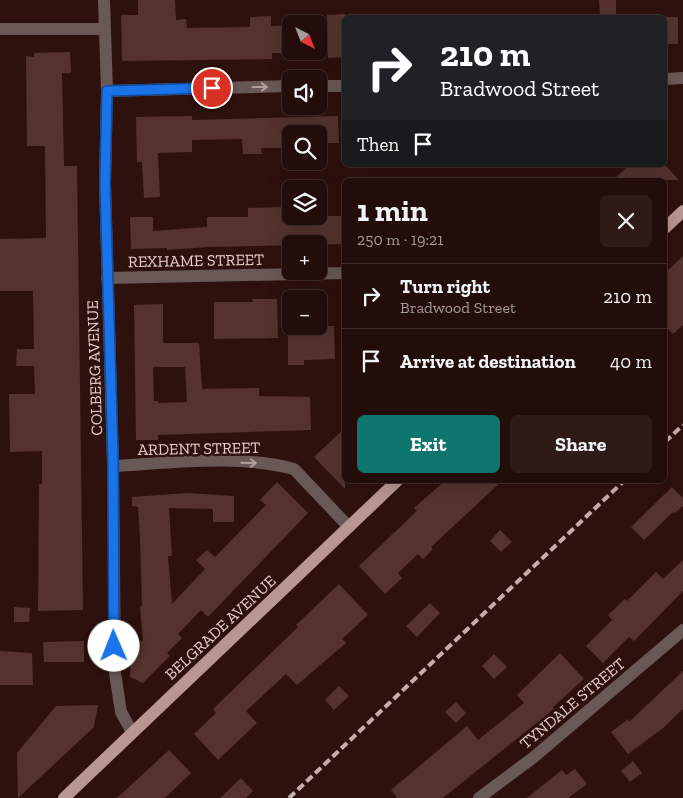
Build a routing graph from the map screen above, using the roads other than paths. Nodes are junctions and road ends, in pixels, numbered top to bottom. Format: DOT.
graph roads {
  1 [pos="104,0"];
  2 [pos="104,29"];
  3 [pos="0,30"];
  4 [pos="667,78"];
  5 [pos="683,78"];
  6 [pos="282,86"];
  7 [pos="327,86"];
  8 [pos="342,86"];
  9 [pos="107,91"];
  10 [pos="683,211"];
  11 [pos="667,226"];
  12 [pos="342,273"];
  13 [pos="107,278"];
  14 [pos="113,466"];
  15 [pos="395,483"];
  16 [pos="349,527"];
  17 [pos="683,630"];
  18 [pos="132,732"];
  19 [pos="64,798"];
  20 [pos="478,798"];
  1 -- 2 [label="street, COLBERG AVENUE"];
  2 -- 3 [label="street"];
  2 -- 9 [label="street, COLBERG AVENUE"];
  4 -- 5 [label="street"];
  9 -- 6 [label="street, one-way"];
  7 -- 8 [label="street"];
  9 -- 13 [label="street, COLBERG AVENUE"];
  10 -- 11 [label="main road"];
  12 -- 13 [label="street, REXHAME STREET"];
  13 -- 14 [label="street, COLBERG AVENUE"];
  14 -- 16 [label="street, ARDENT STREET, one-way"];
  14 -- 18 [label="street, COLBERG AVENUE"];
  15 -- 16 [label="main road, BELGRADE AVENUE"];
  16 -- 18 [label="main road, BELGRADE AVENUE"];
  17 -- 20 [label="street, TYNDALE STREET"];
  18 -- 19 [label="main road, BELGRADE AVENUE"];
}
